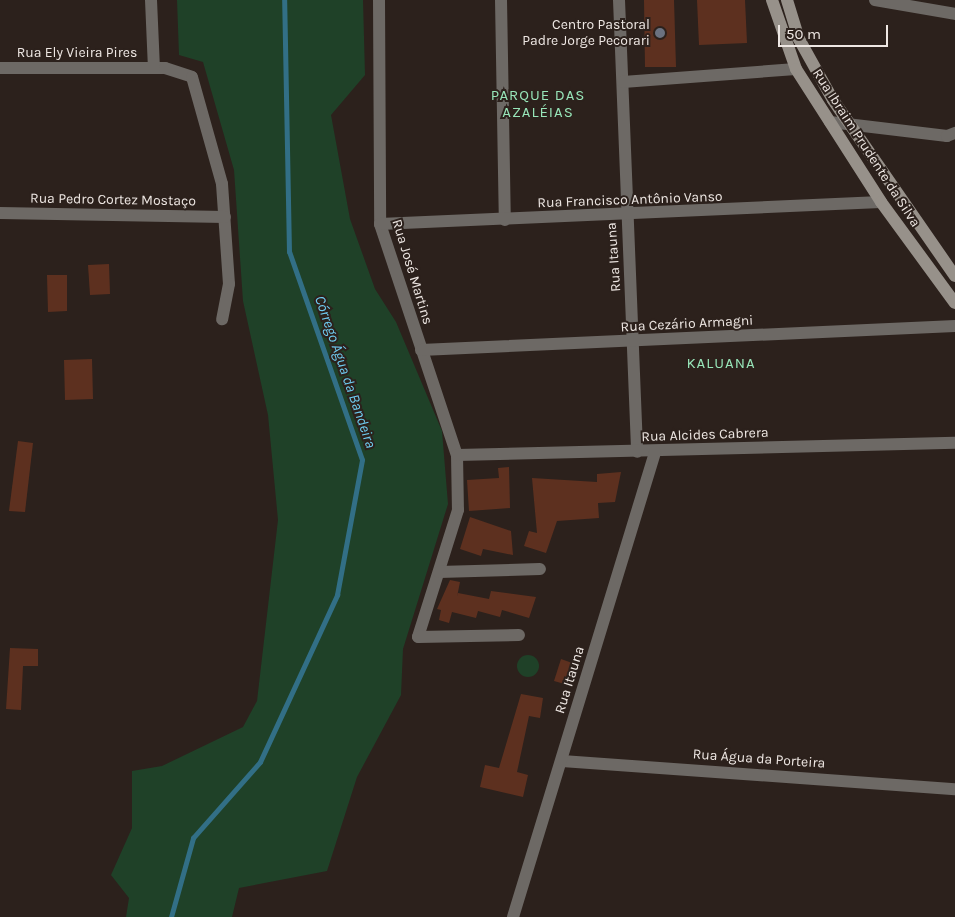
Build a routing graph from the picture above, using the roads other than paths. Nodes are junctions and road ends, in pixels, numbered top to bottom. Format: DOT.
graph roads {
  1 [pos="151,0"];
  2 [pos="379,0"];
  3 [pos="501,0"];
  4 [pos="619,0"];
  5 [pos="772,0"];
  6 [pos="787,0"];
  7 [pos="874,0"];
  8 [pos="955,14"];
  9 [pos="0,68"];
  10 [pos="154,68"];
  11 [pos="796,69"];
  12 [pos="623,82"];
  13 [pos="830,122"];
  14 [pos="848,123"];
  15 [pos="955,134"];
  16 [pos="881,202"];
  17 [pos="0,213"];
  18 [pos="626,216"];
  19 [pos="225,217"];
  20 [pos="506,220"];
  21 [pos="380,224"];
  22 [pos="955,276"];
  23 [pos="955,303"];
  24 [pos="222,319"];
  25 [pos="955,326"];
  26 [pos="635,342"];
  27 [pos="420,350"];
  28 [pos="955,443"];
  29 [pos="637,452"];
  30 [pos="655,452"];
  31 [pos="457,455"];
  32 [pos="540,569"];
  33 [pos="438,572"];
  34 [pos="518,634"];
  35 [pos="562,761"];
  36 [pos="955,789"];
  37 [pos="513,917"];
  1 -- 10 [label="street"];
  2 -- 21 [label="street, Rua José Martins"];
  3 -- 20 [label="street"];
  4 -- 12 [label="street, Rua Itauna"];
  5 -- 11 [label="street, Rua Ibraim Prudente da Silva"];
  6 -- 14 [label="street, Rua Ibraim Prudente da Silva"];
  7 -- 8 [label="street"];
  9 -- 10 [label="street, Rua Ely Vieira Pires"];
  10 -- 19 [label="street, Rua Ely Vieira Pires"];
  11 -- 12 [label="street"];
  11 -- 13 [label="street, Rua Ibraim Prudente da Silva"];
  12 -- 18 [label="street, Rua Itauna"];
  13 -- 14 [label="street"];
  13 -- 16 [label="street, Rua Ibraim Prudente da Silva"];
  14 -- 15 [label="street"];
  14 -- 22 [label="street, Rua Ibraim Prudente da Silva"];
  16 -- 18 [label="street, Rua Francisco Antônio Vanso"];
  16 -- 23 [label="street, Rua Ibraim Prudente da Silva"];
  17 -- 19 [label="street, Rua Pedro Cortez Mostaço"];
  18 -- 20 [label="street, Rua Francisco Antônio Vanso"];
  18 -- 26 [label="street, Rua Itauna"];
  19 -- 24 [label="street, Rua Ely Vieira Pires"];
  20 -- 21 [label="street, Rua Francisco Antônio Vanso"];
  21 -- 27 [label="street, Rua José Martins"];
  25 -- 26 [label="street, Rua Cezário Armagni"];
  26 -- 27 [label="street, Rua Cezário Armagni"];
  26 -- 29 [label="street, Rua Itauna"];
  27 -- 31 [label="street, Rua José Martins"];
  28 -- 30 [label="street, Rua Alcides Cabrera"];
  29 -- 30 [label="street, Rua Alcides Cabrera"];
  29 -- 31 [label="street, Rua Alcides Cabrera"];
  30 -- 35 [label="street, Rua Itauna"];
  31 -- 33 [label="street, Rua José Martins"];
  32 -- 33 [label="street"];
  33 -- 34 [label="street, Rua José Martins"];
  35 -- 36 [label="street, Rua Água da Porteira"];
  35 -- 37 [label="street, Rua Itauna"];
}
